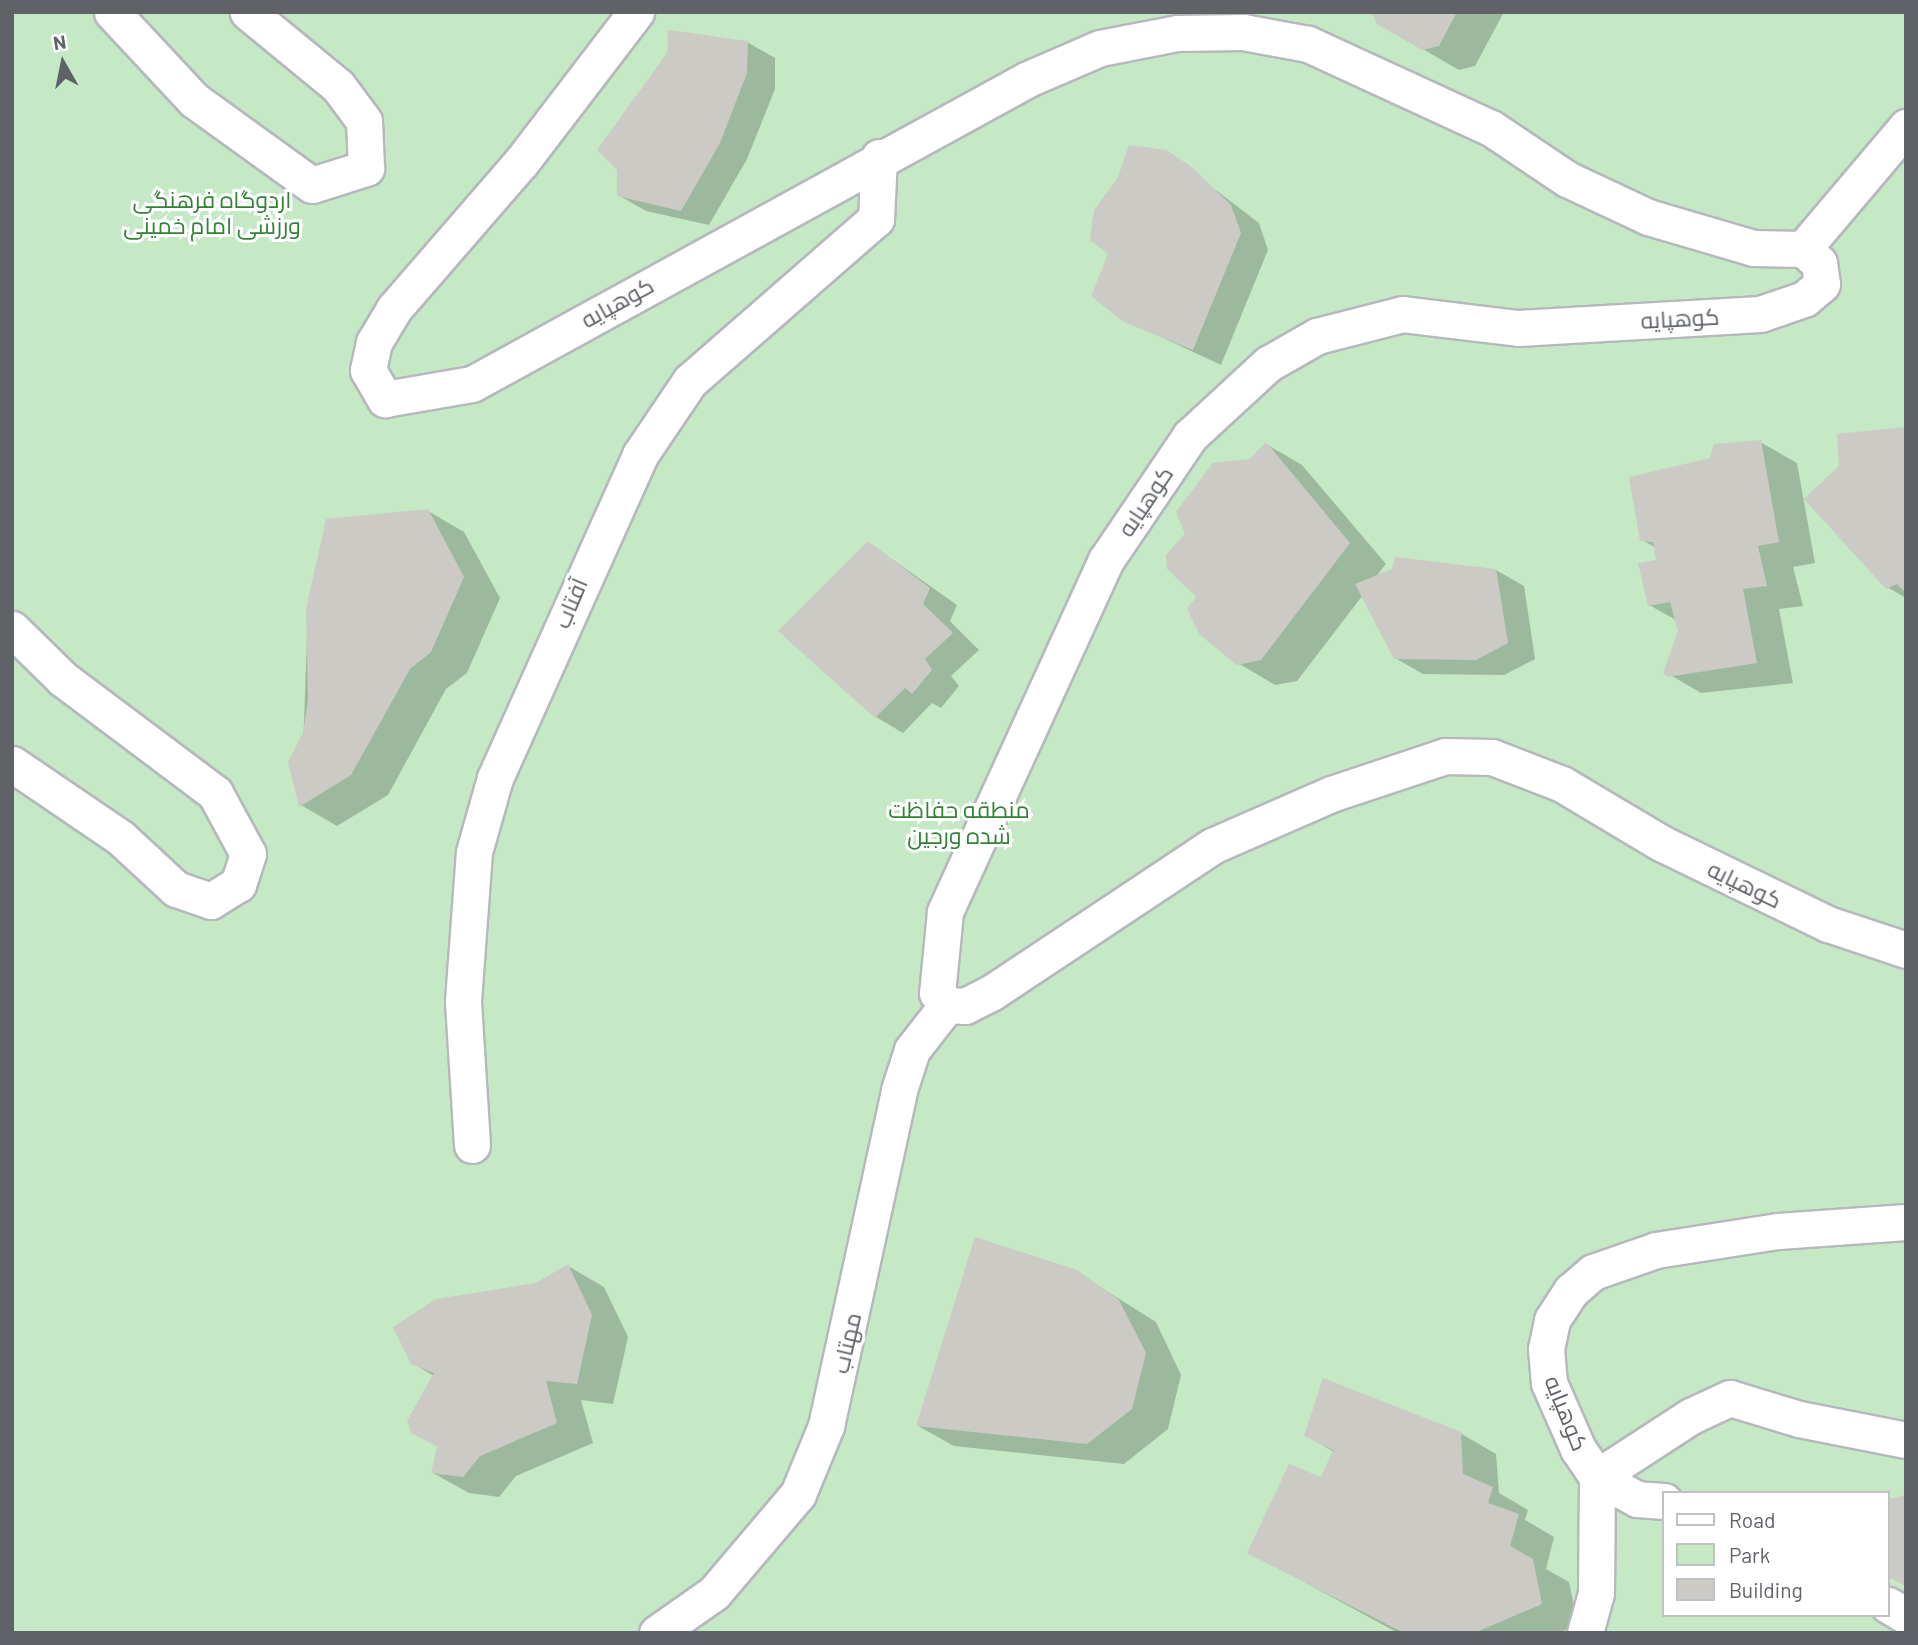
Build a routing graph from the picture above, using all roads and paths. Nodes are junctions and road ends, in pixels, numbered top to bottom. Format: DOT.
graph roads {
  1 [pos="112,12"];
  2 [pos="248,12"];
  3 [pos="636,12"];
  4 [pos="1906,127"];
  5 [pos="879,157"];
  6 [pos="1803,249"];
  7 [pos="12,629"];
  8 [pos="12,764"];
  9 [pos="1906,950"];
  10 [pos="947,1005"];
  11 [pos="472,1145"];
  12 [pos="1906,1222"];
  13 [pos="1906,1440"];
  14 [pos="1597,1477"];
  15 [pos="1662,1501"];
  16 [pos="1890,1606"];
  17 [pos="1906,1616"];
  18 [pos="657,1633"];
  19 [pos="1586,1633"];
  1 -- 2 [label="street"];
  3 -- 5 [label="street, کوهپایه"];
  4 -- 6 [label="street"];
  5 -- 6 [label="street, کوهپایه"];
  5 -- 11 [label="street, آفتاب"];
  6 -- 10 [label="street, کوهپایه"];
  7 -- 8 [label="street"];
  9 -- 10 [label="street, کوهپایه"];
  10 -- 18 [label="street, مهتاب"];
  12 -- 14 [label="street, کوهپایه"];
  13 -- 14 [label="street"];
  14 -- 15 [label="street, کوهپایه"];
  14 -- 19 [label="street"];
  16 -- 17 [label="street"];
}
